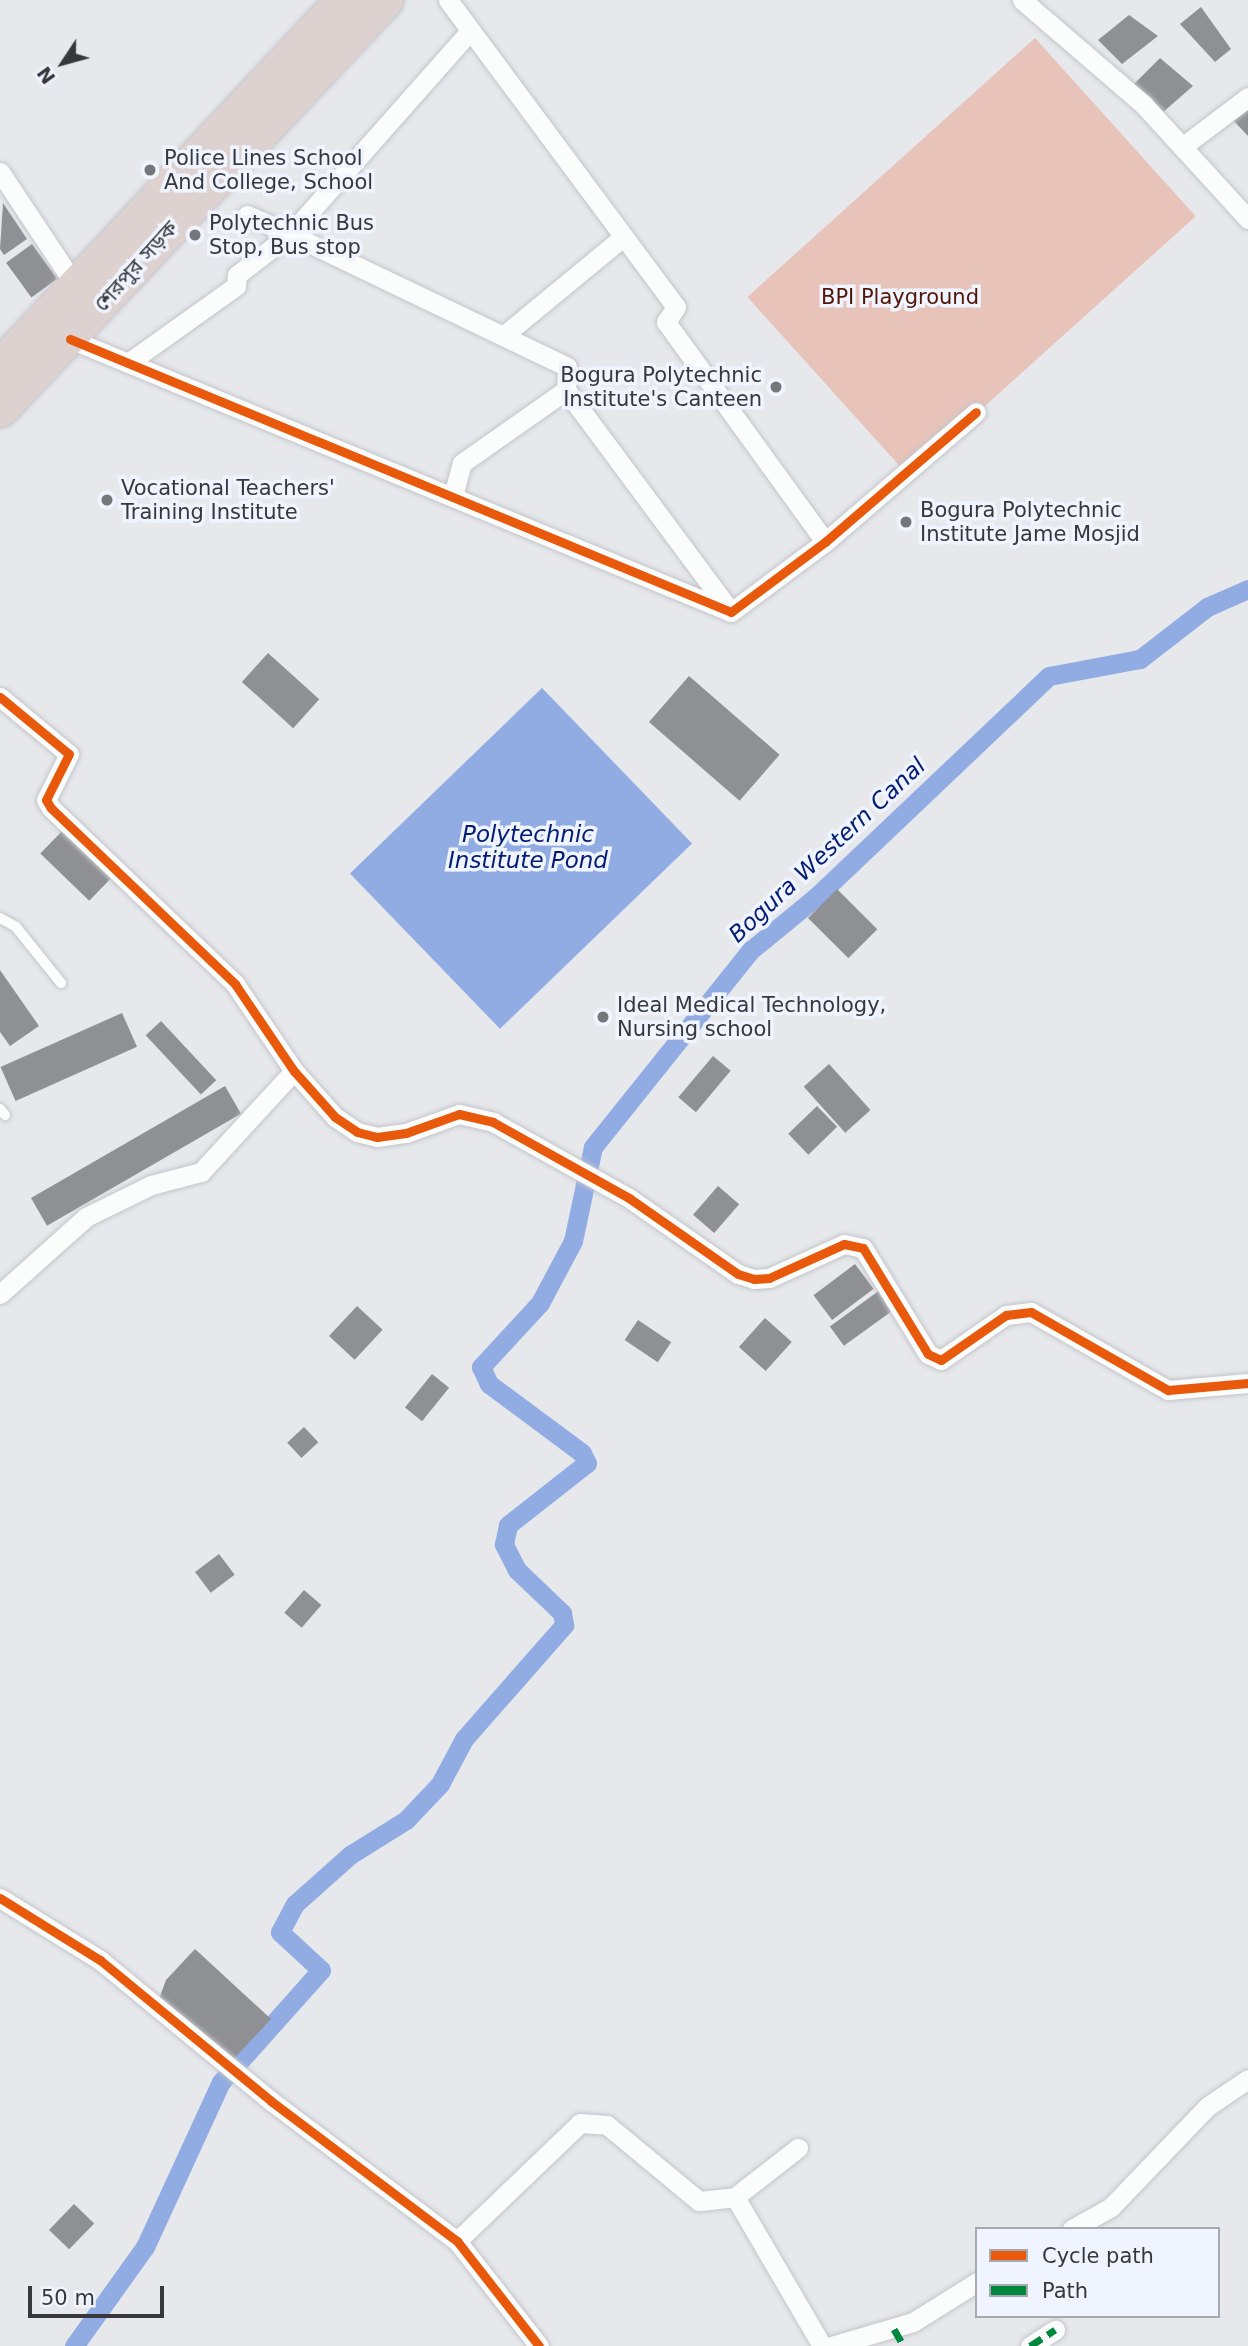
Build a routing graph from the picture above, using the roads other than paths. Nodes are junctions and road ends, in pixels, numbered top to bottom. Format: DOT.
graph roads {
  1 [pos="343,0"];
  2 [pos="385,0"];
  3 [pos="447,0"];
  4 [pos="1022,0"];
  5 [pos="469,32"];
  6 [pos="1248,97"];
  7 [pos="1182,147"];
  8 [pos="0,172"];
  9 [pos="247,215"];
  10 [pos="1248,219"];
  11 [pos="290,234"];
  12 [pos="623,237"];
  13 [pos="77,288"];
  14 [pos="503,336"];
  15 [pos="70,339"];
  16 [pos="128,363"];
  17 [pos="0,366"];
  18 [pos="566,390"];
  19 [pos="0,409"];
  20 [pos="976,412"];
  21 [pos="453,496"];
  22 [pos="825,542"];
  23 [pos="731,612"];
  24 [pos="0,697"];
  25 [pos="0,918"];
  26 [pos="61,983"];
  27 [pos="293,1071"];
  28 [pos="0,1294"];
  29 [pos="1248,1383"];
  30 [pos="0,1898"];
  31 [pos="1248,2079"];
  32 [pos="798,2148"];
  33 [pos="734,2197"];
  34 [pos="1076,2227"];
  35 [pos="457,2241"];
  36 [pos="975,2283"];
  37 [pos="894,2329"];
  38 [pos="1055,2330"];
  39 [pos="539,2346"];
  40 [pos="822,2346"];
  41 [pos="831,2346"];
  42 [pos="904,2346"];
  43 [pos="1030,2346"];
  1 -- 13 [label="highway, শেরপুর সড়ক"];
  2 -- 15 [label="highway, শেরপুর সড়ক"];
  3 -- 5 [label="street"];
  4 -- 7 [label="street"];
  5 -- 11 [label="street"];
  5 -- 12 [label="street"];
  6 -- 7 [label="street"];
  7 -- 10 [label="street"];
  8 -- 13 [label="street"];
  9 -- 11 [label="street"];
  11 -- 14 [label="street"];
  11 -- 16 [label="street"];
  12 -- 14 [label="street"];
  12 -- 22 [label="street"];
  13 -- 17 [label="highway, শেরপুর সড়ক"];
  14 -- 18 [label="street"];
  15 -- 16 [label="street"];
  15 -- 19 [label="highway, শেরপুর সড়ক"];
  16 -- 21 [label="street"];
  18 -- 21 [label="street"];
  18 -- 23 [label="street"];
  20 -- 22 [label="street"];
  21 -- 23 [label="street"];
  22 -- 23 [label="street"];
  24 -- 27 [label="street"];
  25 -- 26 [label="lane"];
  27 -- 28 [label="street"];
  27 -- 29 [label="street"];
  30 -- 35 [label="street"];
  31 -- 34 [label="street"];
  32 -- 33 [label="street"];
  33 -- 35 [label="street"];
  33 -- 40 [label="street"];
  35 -- 39 [label="street"];
  36 -- 37 [label="street"];
  37 -- 41 [label="street"];
  37 -- 42 [label="street"];
  38 -- 43 [label="street"];
}
